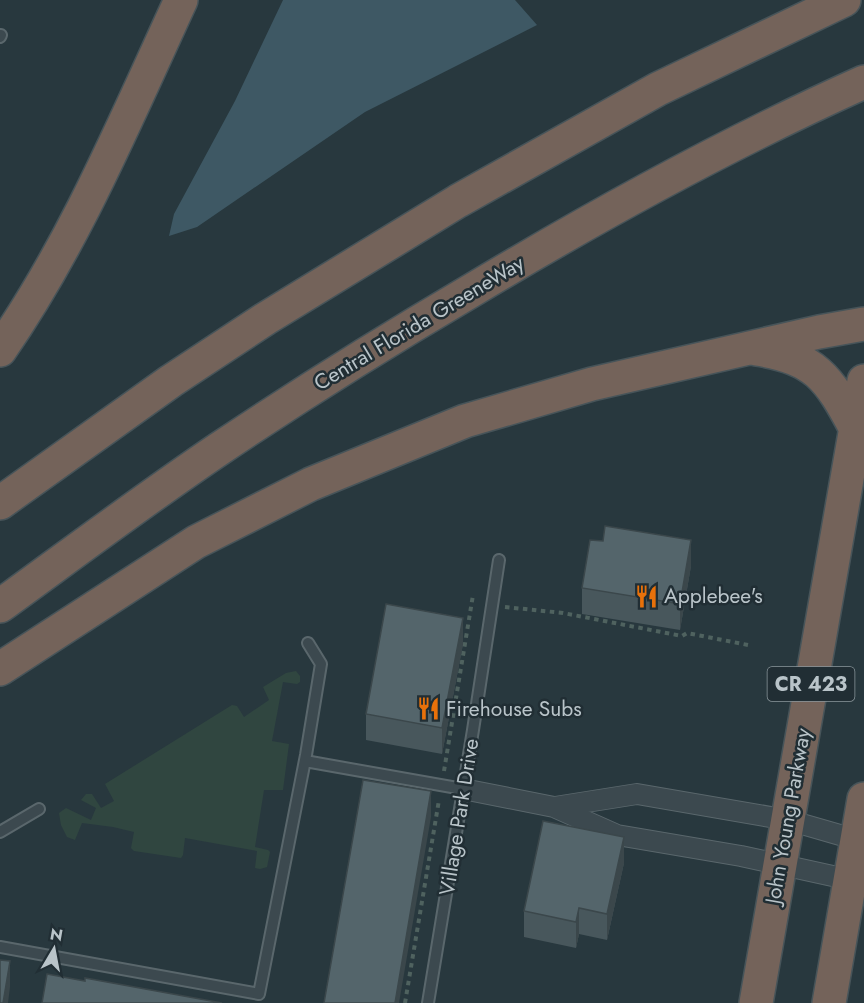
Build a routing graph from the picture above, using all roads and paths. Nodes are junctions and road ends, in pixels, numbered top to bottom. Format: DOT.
graph roads {
  1 [pos="181,0"];
  2 [pos="844,0"];
  3 [pos="864,82"];
  4 [pos="864,324"];
  5 [pos="745,348"];
  6 [pos="0,350"];
  7 [pos="864,381"];
  8 [pos="856,429"];
  9 [pos="0,503"];
  10 [pos="499,560"];
  11 [pos="472,603"];
  12 [pos="492,605"];
  13 [pos="0,606"];
  14 [pos="308,643"];
  15 [pos="748,645"];
  16 [pos="0,669"];
  17 [pos="304,761"];
  18 [pos="463,789"];
  19 [pos="864,799"];
  20 [pos="554,807"];
  21 [pos="39,808"];
  22 [pos="788,820"];
  23 [pos="0,832"];
  24 [pos="860,841"];
  25 [pos="780,865"];
  26 [pos="857,881"];
  27 [pos="0,947"];
  28 [pos="428,1003"];
  29 [pos="756,1003"];
  30 [pos="829,1003"];
  1 -- 6 [label="highway"];
  2 -- 9 [label="highway"];
  3 -- 13 [label="highway, Central Florida GreeneWay"];
  4 -- 5 [label="highway"];
  5 -- 8 [label="highway"];
  5 -- 16 [label="highway"];
  7 -- 8 [label="highway, John Young Parkway / CR 423"];
  8 -- 22 [label="highway, John Young Parkway / CR 423"];
  10 -- 12 [label="lane, Village Park Drive"];
  11 -- 12 [label="path"];
  12 -- 15 [label="path"];
  12 -- 18 [label="lane, Village Park Drive"];
  14 -- 17 [label="lane"];
  17 -- 18 [label="lane"];
  17 -- 27 [label="lane"];
  18 -- 20 [label="street"];
  18 -- 28 [label="lane, Village Park Drive"];
  19 -- 24 [label="highway"];
  20 -- 22 [label="street"];
  20 -- 25 [label="street"];
  21 -- 23 [label="lane"];
  22 -- 24 [label="street"];
  22 -- 25 [label="highway, John Young Parkway / CR 423"];
  24 -- 26 [label="highway"];
  25 -- 26 [label="street"];
  25 -- 29 [label="highway, John Young Parkway / CR 423"];
  26 -- 30 [label="highway"];
}
